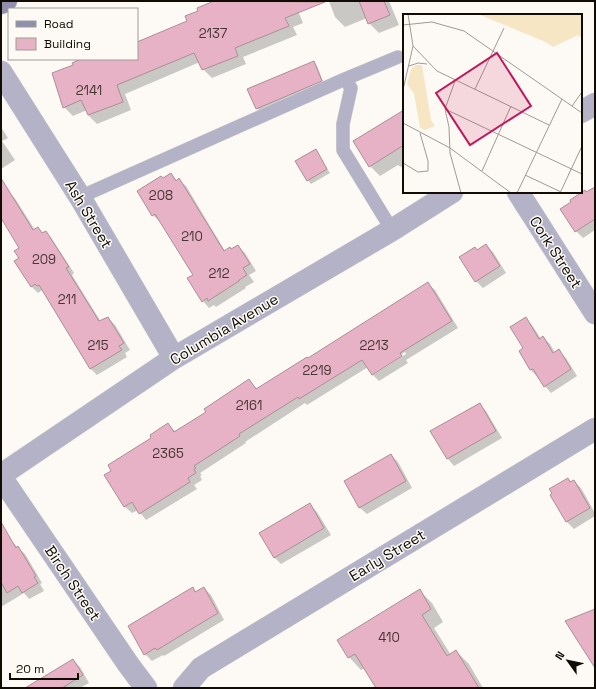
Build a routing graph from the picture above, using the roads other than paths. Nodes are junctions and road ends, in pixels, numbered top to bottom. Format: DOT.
graph roads {
  1 [pos="6,1"];
  2 [pos="1,3"];
  3 [pos="398,57"];
  4 [pos="1,72"];
  5 [pos="345,79"];
  6 [pos="595,104"];
  7 [pos="582,111"];
  8 [pos="450,193"];
  9 [pos="519,193"];
  10 [pos="80,197"];
  11 [pos="392,230"];
  12 [pos="595,313"];
  13 [pos="174,358"];
  14 [pos="595,429"];
  15 [pos="1,476"];
  16 [pos="146,688"];
  17 [pos="184,688"];
  1 -- 2 [label="main road"];
  3 -- 5 [label="lane"];
  4 -- 10 [label="street, Ash Street"];
  5 -- 10 [label="lane"];
  5 -- 11 [label="lane"];
  6 -- 7 [label="street"];
  8 -- 11 [label="street, Columbia Avenue"];
  9 -- 12 [label="street, Cork Street"];
  10 -- 13 [label="street, Ash Street"];
  11 -- 13 [label="street, Columbia Avenue"];
  13 -- 15 [label="street, Columbia Avenue"];
  14 -- 17 [label="street, Early Street"];
  15 -- 16 [label="street, Birch Street"];
}
